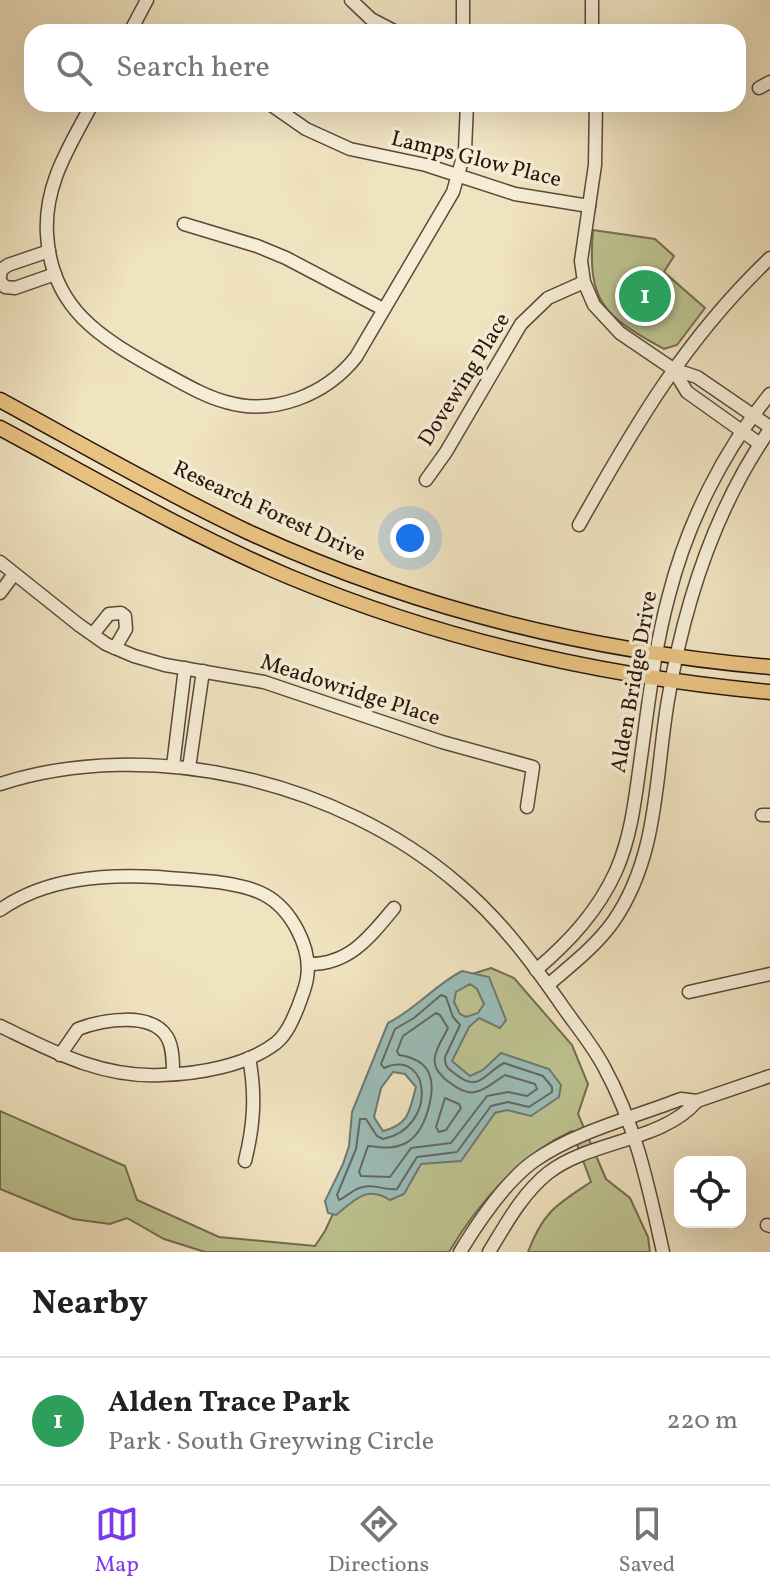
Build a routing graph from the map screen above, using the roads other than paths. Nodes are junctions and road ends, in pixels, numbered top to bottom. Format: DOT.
graph roads {
  1 [pos="147,0"];
  2 [pos="351,0"];
  3 [pos="463,0"];
  4 [pos="592,0"];
  5 [pos="134,24"];
  6 [pos="381,24"];
  7 [pos="463,24"];
  8 [pos="592,24"];
  9 [pos="88,112"];
  10 [pos="282,112"];
  11 [pos="467,112"];
  12 [pos="596,112"];
  13 [pos="458,176"];
  14 [pos="589,206"];
  15 [pos="184,224"];
  16 [pos="49,251"];
  17 [pos="770,258"];
  18 [pos="55,274"];
  19 [pos="0,279"];
  20 [pos="584,282"];
  21 [pos="383,309"];
  22 [pos="673,369"];
  23 [pos="770,394"];
  24 [pos="0,400"];
  25 [pos="753,416"];
  26 [pos="0,428"];
  27 [pos="770,428"];
  28 [pos="742,431"];
  29 [pos="760,444"];
  30 [pos="426,480"];
  31 [pos="579,525"];
  32 [pos="0,562"];
  33 [pos="14,574"];
  34 [pos="0,593"];
  35 [pos="93,634"];
  36 [pos="115,648"];
  37 [pos="657,654"];
  38 [pos="677,658"];
  39 [pos="770,667"];
  40 [pos="185,668"];
  41 [pos="203,671"];
  42 [pos="653,678"];
  43 [pos="672,681"];
  44 [pos="770,692"];
  45 [pos="173,766"];
  46 [pos="189,768"];
  47 [pos="0,784"];
  48 [pos="527,807"];
  49 [pos="394,908"];
  50 [pos="0,910"];
  51 [pos="308,964"];
  52 [pos="536,970"];
  53 [pos="770,974"];
  54 [pos="548,985"];
  55 [pos="689,992"];
  56 [pos="0,1026"];
  57 [pos="60,1055"];
  58 [pos="249,1058"];
  59 [pos="173,1074"];
  60 [pos="770,1076"];
  61 [pos="697,1101"];
  62 [pos="628,1120"];
  63 [pos="635,1137"];
  64 [pos="245,1161"];
  65 [pos="460,1252"];
  66 [pos="489,1252"];
  67 [pos="663,1252"];
  1 -- 5 [label="street"];
  2 -- 6 [label="street"];
  3 -- 7 [label="street"];
  4 -- 8 [label="street"];
  9 -- 16 [label="street"];
  10 -- 13 [label="street, Lamps Glow Place"];
  11 -- 13 [label="street"];
  12 -- 14 [label="street"];
  13 -- 14 [label="street, Lamps Glow Place"];
  13 -- 21 [label="street"];
  14 -- 20 [label="street"];
  15 -- 21 [label="street"];
  16 -- 18 [label="street"];
  16 -- 19 [label="street"];
  17 -- 22 [label="street"];
  18 -- 19 [label="street"];
  18 -- 21 [label="street"];
  20 -- 22 [label="street"];
  20 -- 30 [label="street, Dovewing Place"];
  22 -- 25 [label="street"];
  22 -- 28 [label="street"];
  22 -- 31 [label="street"];
  23 -- 25 [label="street, Alden Bridge Drive"];
  24 -- 37 [label="main road, Research Forest Drive"];
  25 -- 27 [label="street"];
  25 -- 28 [label="street, Alden Bridge Drive"];
  26 -- 42 [label="main road"];
  27 -- 29 [label="street, Alden Bridge Drive"];
  28 -- 29 [label="street"];
  28 -- 37 [label="street, Alden Bridge Drive"];
  29 -- 38 [label="street, Alden Bridge Drive"];
  32 -- 33 [label="street, Meadowridge Place"];
  33 -- 34 [label="street"];
  33 -- 35 [label="street, Meadowridge Place"];
  35 -- 36 [label="street, Meadowridge Place"];
  35 -- 36 [label="street"];
  36 -- 40 [label="street, Meadowridge Place"];
  37 -- 38 [label="main road, Research Forest Drive"];
  37 -- 42 [label="street, Alden Bridge Drive"];
  38 -- 39 [label="main road, Research Forest Drive"];
  38 -- 43 [label="street, Alden Bridge Drive"];
  40 -- 41 [label="street, Meadowridge Place"];
  40 -- 45 [label="street"];
  41 -- 46 [label="street"];
  41 -- 48 [label="street, Meadowridge Place"];
  42 -- 43 [label="main road"];
  42 -- 52 [label="street, Alden Bridge Drive"];
  43 -- 44 [label="main road"];
  43 -- 54 [label="street, Alden Bridge Drive"];
  45 -- 46 [label="street"];
  45 -- 47 [label="street"];
  46 -- 52 [label="street"];
  49 -- 51 [label="street"];
  50 -- 51 [label="street"];
  51 -- 58 [label="street"];
  52 -- 54 [label="street"];
  53 -- 55 [label="street"];
  54 -- 62 [label="street"];
  56 -- 57 [label="street"];
  57 -- 59 [label="street"];
  57 -- 59 [label="street"];
  58 -- 59 [label="street"];
  58 -- 64 [label="street"];
  60 -- 61 [label="street"];
  61 -- 62 [label="street"];
  61 -- 63 [label="street"];
  62 -- 63 [label="street"];
  62 -- 65 [label="street"];
  63 -- 66 [label="street"];
  63 -- 67 [label="street"];
}
